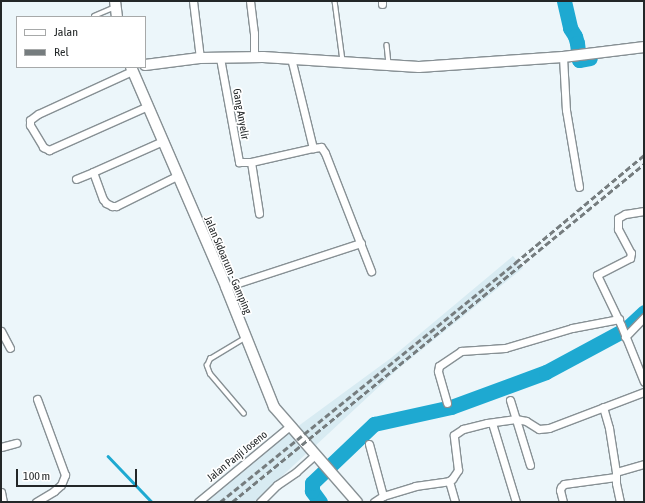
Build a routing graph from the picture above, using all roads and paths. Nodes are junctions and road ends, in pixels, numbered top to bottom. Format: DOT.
graph roads {
  1 [pos="193,1"];
  2 [pos="250,1"];
  3 [pos="335,1"];
  4 [pos="115,4"];
  5 [pos="94,16"];
  6 [pos="118,16"];
  7 [pos="386,45"];
  8 [pos="644,47"];
  9 [pos="254,57"];
  10 [pos="562,57"];
  11 [pos="200,58"];
  12 [pos="220,58"];
  13 [pos="291,58"];
  14 [pos="343,61"];
  15 [pos="146,66"];
  16 [pos="390,66"];
  17 [pos="133,72"];
  18 [pos="148,106"];
  19 [pos="163,141"];
  20 [pos="313,148"];
  21 [pos="251,162"];
  22 [pos="94,172"];
  23 [pos="177,176"];
  24 [pos="76,179"];
  25 [pos="578,187"];
  26 [pos="644,211"];
  27 [pos="259,213"];
  28 [pos="361,243"];
  29 [pos="371,270"];
  30 [pos="226,287"];
  31 [pos="644,317"];
  32 [pos="620,322"];
  33 [pos="1,331"];
  34 [pos="625,337"];
  35 [pos="246,338"];
  36 [pos="10,348"];
  37 [pos="644,382"];
  38 [pos="644,392"];
  39 [pos="37,399"];
  40 [pos="510,400"];
  41 [pos="447,403"];
  42 [pos="603,407"];
  43 [pos="244,414"];
  44 [pos="516,419"];
  45 [pos="492,423"];
  46 [pos="290,426"];
  47 [pos="16,443"];
  48 [pos="369,444"];
  49 [pos="1,447"];
  50 [pos="318,458"];
  51 [pos="644,464"];
  52 [pos="530,465"];
  53 [pos="616,475"];
  54 [pos="449,482"];
  55 [pos="1,492"];
  56 [pos="383,496"];
  57 [pos="3,502"];
  58 [pos="36,502"];
  59 [pos="198,502"];
  60 [pos="260,502"];
  61 [pos="357,502"];
  62 [pos="374,502"];
  63 [pos="455,502"];
  64 [pos="516,502"];
  65 [pos="563,502"];
  66 [pos="620,502"];
  1 -- 11 [label="street"];
  2 -- 9 [label="street"];
  3 -- 14 [label="lane"];
  4 -- 5 [label="lane"];
  4 -- 6 [label="main road"];
  7 -- 16 [label="lane"];
  8 -- 10 [label="main road"];
  9 -- 12 [label="main road"];
  9 -- 13 [label="main road"];
  10 -- 16 [label="main road"];
  10 -- 25 [label="street"];
  11 -- 12 [label="main road"];
  11 -- 15 [label="main road"];
  12 -- 21 [label="street, Gang Anyelir"];
  13 -- 14 [label="main road"];
  13 -- 20 [label="street"];
  14 -- 16 [label="main road"];
  17 -- 18 [label="main road, Jalan Sidoarum - Gamping"];
  17 -- 18 [label="street"];
  18 -- 19 [label="main road, Jalan Sidoarum - Gamping"];
  19 -- 22 [label="street"];
  19 -- 23 [label="main road, Jalan Sidoarum - Gamping"];
  20 -- 21 [label="street"];
  20 -- 28 [label="street"];
  21 -- 27 [label="street"];
  22 -- 23 [label="street"];
  22 -- 24 [label="street"];
  23 -- 30 [label="main road, Jalan Sidoarum - Gamping"];
  26 -- 32 [label="street"];
  28 -- 29 [label="street"];
  28 -- 30 [label="street"];
  30 -- 35 [label="main road, Jalan Sidoarum - Gamping"];
  31 -- 34 [label="street"];
  32 -- 34 [label="street"];
  32 -- 41 [label="street"];
  33 -- 36 [label="street"];
  34 -- 37 [label="street"];
  35 -- 43 [label="lane"];
  35 -- 46 [label="main road, Jalan Sidoarum - Gamping"];
  38 -- 42 [label="street"];
  39 -- 58 [label="street"];
  40 -- 44 [label="street"];
  42 -- 44 [label="street"];
  42 -- 53 [label="street"];
  44 -- 45 [label="street"];
  44 -- 52 [label="street"];
  45 -- 54 [label="street"];
  45 -- 64 [label="street"];
  46 -- 50 [label="main road, Jalan Sidoarum - Gamping"];
  46 -- 59 [label="street, Jalan Panji Joseno"];
  47 -- 49 [label="street"];
  48 -- 56 [label="street"];
  50 -- 60 [label="street"];
  50 -- 61 [label="main road, Jalan Sidoarum - Gamping"];
  51 -- 53 [label="street"];
  53 -- 65 [label="street"];
  53 -- 66 [label="street"];
  54 -- 56 [label="street"];
  54 -- 63 [label="street"];
  55 -- 57 [label="street"];
  56 -- 62 [label="street"];
}
